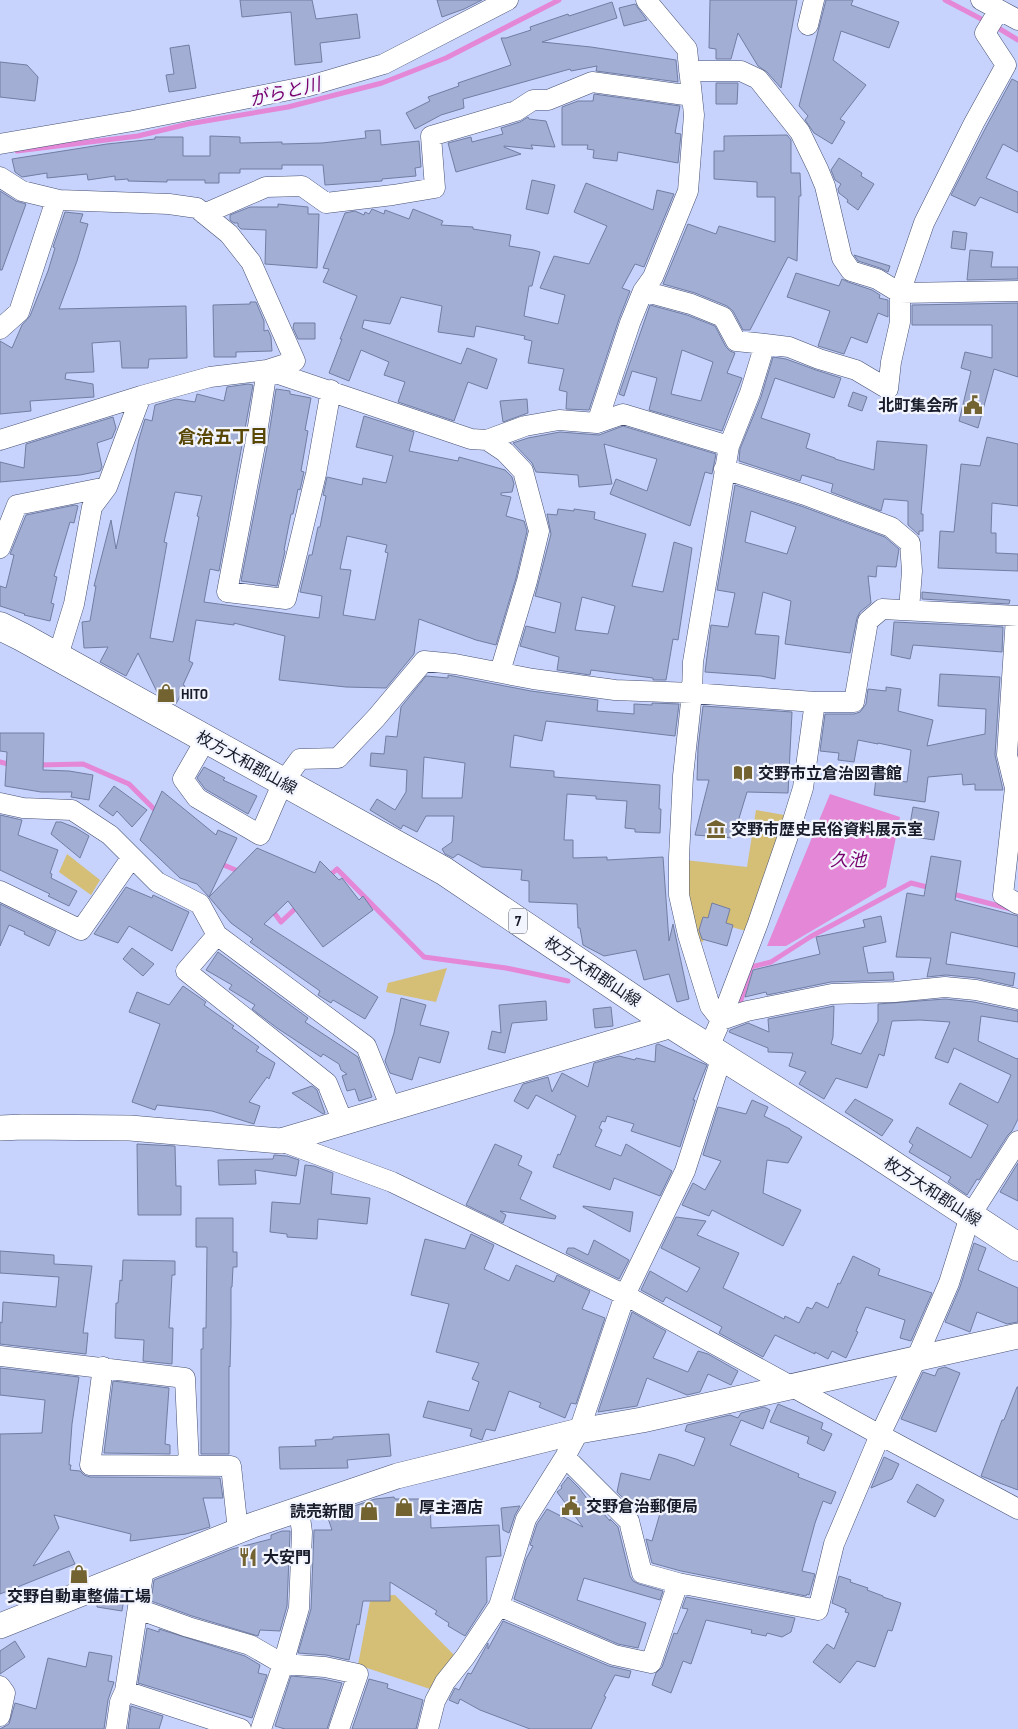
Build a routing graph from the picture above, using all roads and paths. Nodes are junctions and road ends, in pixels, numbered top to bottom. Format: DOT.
graph roads {
  1 [pos="508,0"];
  2 [pos="646,0"];
  3 [pos="814,0"];
  4 [pos="990,14"];
  5 [pos="1018,20"];
  6 [pos="808,25"];
  7 [pos="689,71"];
  8 [pos="692,96"];
  9 [pos="0,144"];
  10 [pos="0,177"];
  11 [pos="56,200"];
  12 [pos="204,214"];
  13 [pos="643,290"];
  14 [pos="1018,291"];
  15 [pos="900,293"];
  16 [pos="0,329"];
  17 [pos="765,344"];
  18 [pos="267,370"];
  19 [pos="331,390"];
  20 [pos="141,396"];
  21 [pos="597,422"];
  22 [pos="0,440"];
  23 [pos="487,440"];
  24 [pos="729,446"];
  25 [pos="724,469"];
  26 [pos="107,487"];
  27 [pos="0,548"];
  28 [pos="909,610"];
  29 [pos="1017,617"];
  30 [pos="0,626"];
  31 [pos="58,656"];
  32 [pos="500,672"];
  33 [pos="692,693"];
  34 [pos="815,702"];
  35 [pos="206,739"];
  36 [pos="283,782"];
  37 [pos="1016,782"];
  38 [pos="0,803"];
  39 [pos="132,857"];
  40 [pos="0,891"];
  41 [pos="1018,904"];
  42 [pos="217,935"];
  43 [pos="1017,994"];
  44 [pos="721,1020"];
  45 [pos="672,1025"];
  46 [pos="716,1051"];
  47 [pos="391,1108"];
  48 [pos="343,1122"];
  49 [pos="0,1128"];
  50 [pos="281,1141"];
  51 [pos="1018,1142"];
  52 [pos="970,1216"];
  53 [pos="1018,1247"];
  54 [pos="625,1294"];
  55 [pos="1018,1336"];
  56 [pos="0,1356"];
  57 [pos="917,1358"];
  58 [pos="103,1367"];
  59 [pos="791,1386"];
  60 [pos="579,1431"];
  61 [pos="880,1435"];
  62 [pos="565,1457"];
  63 [pos="189,1465"];
  64 [pos="1018,1508"];
  65 [pos="299,1510"];
  66 [pos="238,1531"];
  67 [pos="144,1568"];
  68 [pos="678,1583"];
  69 [pos="499,1606"];
  70 [pos="138,1610"];
  71 [pos="1,1624"];
  72 [pos="283,1664"];
  73 [pos="0,1686"];
  74 [pos="125,1690"];
  75 [pos="0,1716"];
  76 [pos="116,1729"];
  77 [pos="241,1729"];
  78 [pos="261,1729"];
  79 [pos="339,1729"];
  80 [pos="428,1729"];
  1 -- 9 [label="street"];
  2 -- 7 [label="street"];
  3 -- 6 [label="street"];
  4 -- 5 [label="street"];
  4 -- 15 [label="street"];
  7 -- 8 [label="street"];
  7 -- 15 [label="street"];
  8 -- 12 [label="street"];
  8 -- 13 [label="street"];
  10 -- 11 [label="street"];
  11 -- 12 [label="street"];
  11 -- 16 [label="street"];
  12 -- 18 [label="street"];
  13 -- 17 [label="street"];
  13 -- 21 [label="street"];
  14 -- 15 [label="street"];
  15 -- 17 [label="street"];
  17 -- 24 [label="street"];
  18 -- 19 [label="street"];
  18 -- 19 [label="street"];
  18 -- 20 [label="street"];
  19 -- 23 [label="street"];
  20 -- 22 [label="street"];
  20 -- 26 [label="street"];
  21 -- 23 [label="street"];
  21 -- 24 [label="street"];
  23 -- 32 [label="street"];
  24 -- 25 [label="street"];
  25 -- 28 [label="street"];
  25 -- 33 [label="street"];
  26 -- 27 [label="street"];
  26 -- 31 [label="street"];
  28 -- 29 [label="street"];
  28 -- 34 [label="street"];
  29 -- 37 [label="street"];
  30 -- 31 [label="main road, 枚方大和郡山線 / 7"];
  31 -- 35 [label="main road, 枚方大和郡山線 / 7"];
  32 -- 33 [label="street"];
  32 -- 36 [label="street"];
  33 -- 34 [label="street"];
  33 -- 44 [label="street"];
  34 -- 44 [label="street"];
  35 -- 36 [label="main road, 枚方大和郡山線 / 7"];
  35 -- 36 [label="street"];
  36 -- 45 [label="main road, 枚方大和郡山線 / 7"];
  37 -- 41 [label="street"];
  38 -- 39 [label="street"];
  39 -- 40 [label="street"];
  39 -- 42 [label="street"];
  42 -- 47 [label="street"];
  42 -- 48 [label="street"];
  43 -- 44 [label="street"];
  44 -- 46 [label="street"];
  45 -- 46 [label="main road, 枚方大和郡山線 / 7"];
  45 -- 47 [label="street"];
  46 -- 52 [label="main road, 枚方大和郡山線 / 7"];
  46 -- 54 [label="street"];
  47 -- 48 [label="street"];
  48 -- 50 [label="street"];
  49 -- 50 [label="street"];
  50 -- 54 [label="street"];
  51 -- 52 [label="street"];
  52 -- 53 [label="main road, 枚方大和郡山線 / 7"];
  52 -- 57 [label="street"];
  54 -- 59 [label="street"];
  54 -- 60 [label="street"];
  55 -- 57 [label="street"];
  56 -- 58 [label="street"];
  57 -- 59 [label="street"];
  57 -- 61 [label="street"];
  58 -- 63 [label="street"];
  58 -- 63 [label="street"];
  59 -- 60 [label="street"];
  59 -- 61 [label="street"];
  60 -- 62 [label="street"];
  60 -- 65 [label="street"];
  61 -- 64 [label="street"];
  61 -- 68 [label="street"];
  62 -- 68 [label="street"];
  62 -- 69 [label="street"];
  63 -- 66 [label="street"];
  65 -- 66 [label="street"];
  65 -- 72 [label="street"];
  66 -- 67 [label="street"];
  67 -- 70 [label="street"];
  67 -- 71 [label="street"];
  68 -- 69 [label="street"];
  69 -- 80 [label="street"];
  70 -- 72 [label="street"];
  70 -- 74 [label="street"];
  72 -- 78 [label="street"];
  72 -- 79 [label="street"];
  73 -- 75 [label="street"];
  74 -- 76 [label="street"];
  74 -- 77 [label="street"];
}
